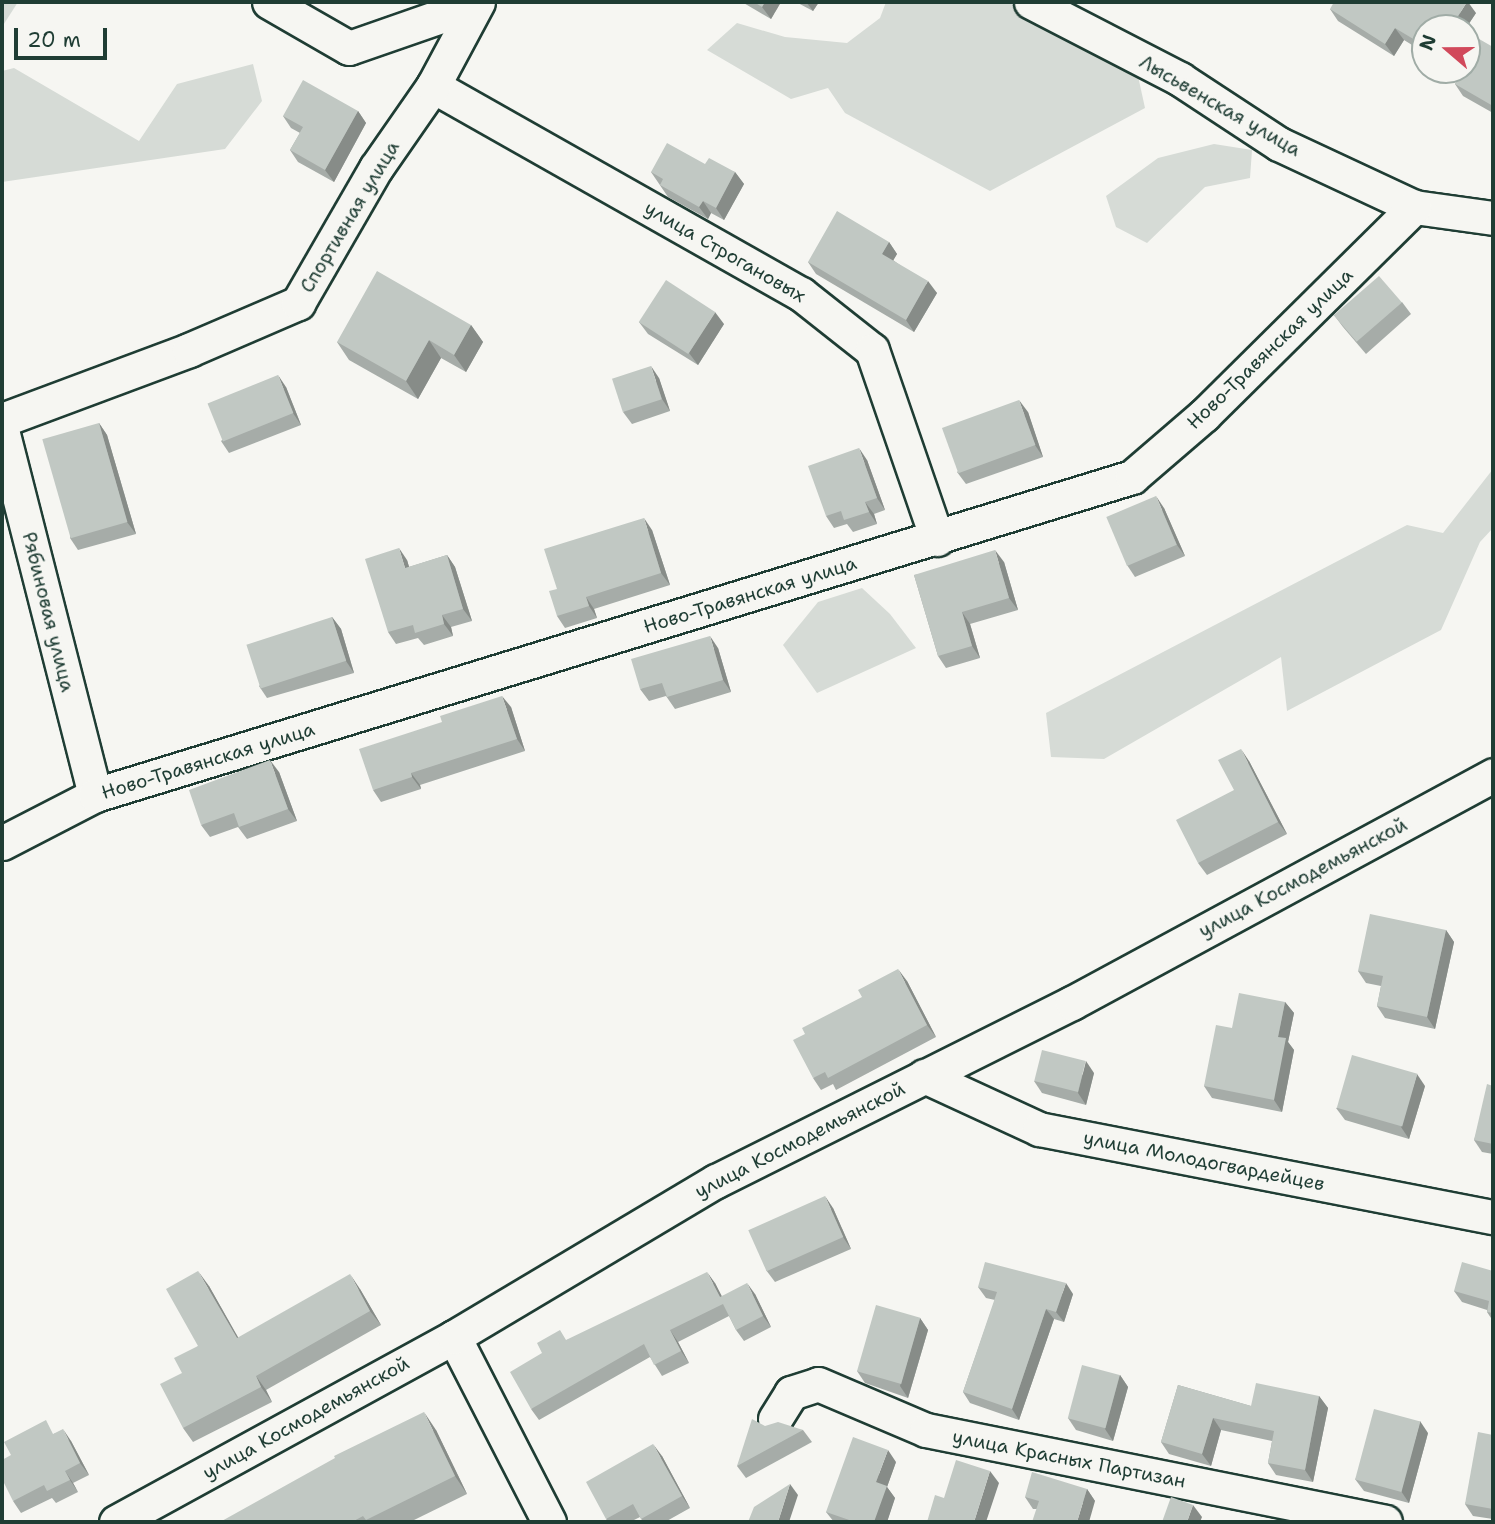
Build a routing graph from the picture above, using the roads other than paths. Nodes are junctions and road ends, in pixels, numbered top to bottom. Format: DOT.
graph roads {
  1 [pos="269,2"];
  2 [pos="456,2"];
  3 [pos="478,2"];
  4 [pos="1031,2"];
  5 [pos="433,86"];
  6 [pos="1414,207"];
  7 [pos="1493,218"];
  8 [pos="2,420"];
  9 [pos="2,430"];
  10 [pos="937,539"];
  11 [pos="1493,775"];
  12 [pos="95,795"];
  13 [pos="2,843"];
  14 [pos="924,1076"];
  15 [pos="1493,1217"];
  16 [pos="454,1337"];
  17 [pos="775,1419"];
  18 [pos="116,1522"];
  19 [pos="549,1522"];
  20 [pos="1385,1522"];
  1 -- 2 [label="street"];
  3 -- 5 [label="street, Спортивная улица"];
  4 -- 6 [label="street, Лысьвенская улица"];
  5 -- 8 [label="street, Спортивная улица"];
  5 -- 10 [label="street, улица Строгановых"];
  6 -- 7 [label="street, Лысьвенская улица"];
  6 -- 10 [label="street, Ново-Травянская улица"];
  9 -- 12 [label="street, Рябиновая улица"];
  10 -- 12 [label="street, Ново-Травянская улица"];
  11 -- 14 [label="street, улица Космодемьянской"];
  12 -- 13 [label="street, Ново-Травянская улица"];
  14 -- 15 [label="street, улица Молодогвардейцев"];
  14 -- 16 [label="street, улица Космодемьянской"];
  16 -- 18 [label="street, улица Космодемьянской"];
  16 -- 19 [label="street"];
  17 -- 20 [label="street, улица Красных Партизан"];
}
